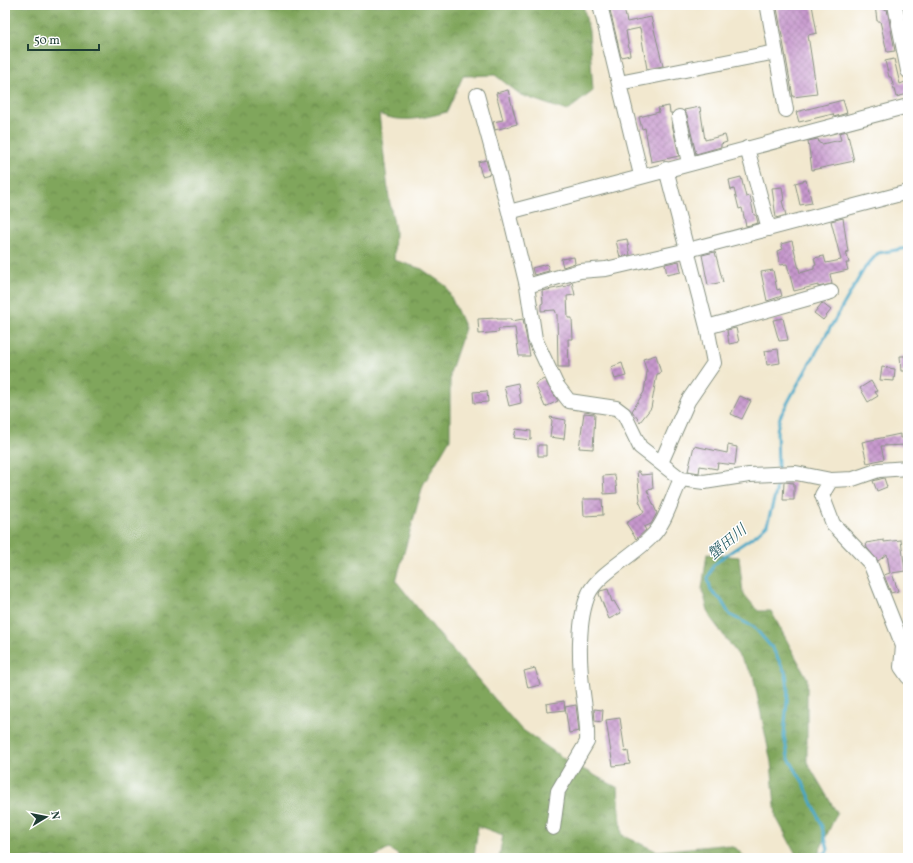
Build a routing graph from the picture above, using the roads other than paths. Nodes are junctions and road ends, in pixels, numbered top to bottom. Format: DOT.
graph roads {
  1 [pos="600,5"];
  2 [pos="895,5"];
  3 [pos="768,8"];
  4 [pos="776,52"];
  5 [pos="908,71"];
  6 [pos="619,83"];
  7 [pos="477,95"];
  8 [pos="908,106"];
  9 [pos="786,110"];
  10 [pos="679,117"];
  11 [pos="747,148"];
  12 [pos="689,163"];
  13 [pos="666,169"];
  14 [pos="641,175"];
  15 [pos="908,192"];
  16 [pos="509,212"];
  17 [pos="769,228"];
  18 [pos="688,250"];
  19 [pos="527,286"];
  20 [pos="831,292"];
  21 [pos="707,327"];
  22 [pos="660,463"];
  23 [pos="908,468"];
  24 [pos="681,479"];
  25 [pos="832,480"];
  26 [pos="908,677"];
  27 [pos="553,828"];
  1 -- 6 [label="street"];
  2 -- 5 [label="street"];
  3 -- 4 [label="street"];
  4 -- 6 [label="street"];
  4 -- 9 [label="street"];
  6 -- 14 [label="street"];
  7 -- 16 [label="street"];
  8 -- 11 [label="street"];
  10 -- 12 [label="street"];
  11 -- 12 [label="street"];
  11 -- 17 [label="street"];
  12 -- 13 [label="street"];
  13 -- 14 [label="street"];
  13 -- 18 [label="street"];
  14 -- 16 [label="street"];
  15 -- 17 [label="street"];
  16 -- 19 [label="street"];
  17 -- 18 [label="street"];
  18 -- 19 [label="street"];
  18 -- 21 [label="street"];
  19 -- 22 [label="street"];
  20 -- 21 [label="street"];
  21 -- 22 [label="street"];
  22 -- 24 [label="street"];
  23 -- 25 [label="street"];
  24 -- 25 [label="street"];
  24 -- 27 [label="street"];
  25 -- 26 [label="street"];
}
